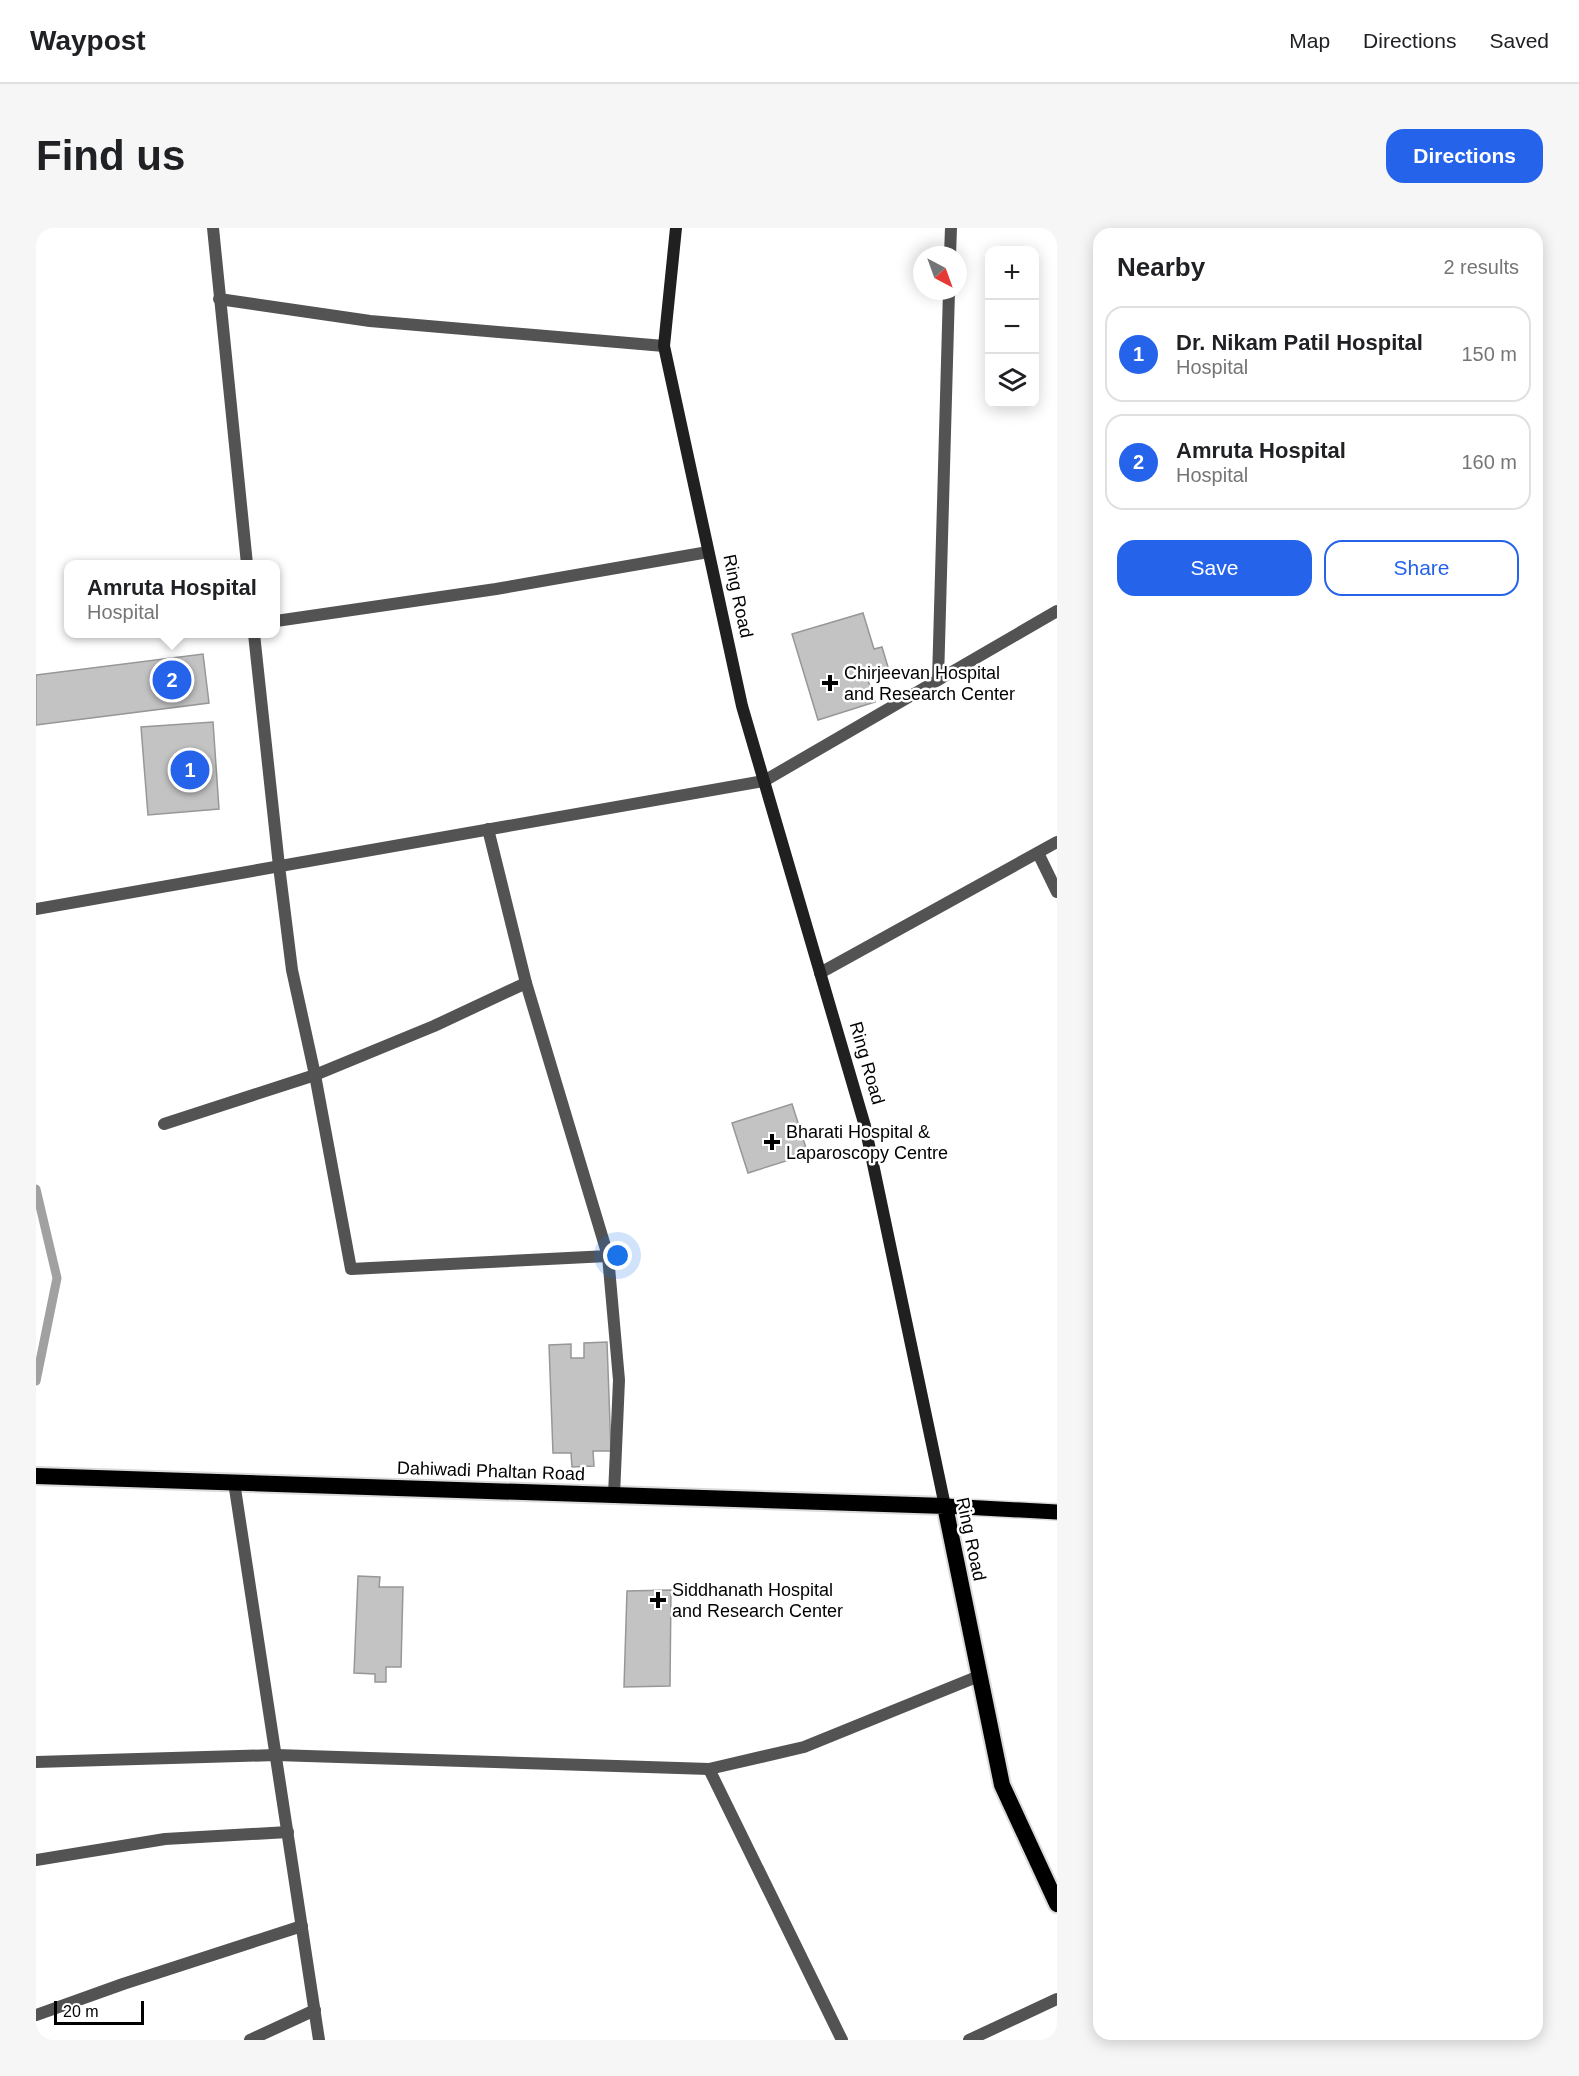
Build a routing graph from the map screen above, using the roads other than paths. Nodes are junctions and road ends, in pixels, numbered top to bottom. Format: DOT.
graph roads {
  1 [pos="213,228"];
  2 [pos="676,228"];
  3 [pos="951,228"];
  4 [pos="950,246"];
  5 [pos="219,299"];
  6 [pos="949,300"];
  7 [pos="664,346"];
  8 [pos="708,552"];
  9 [pos="247,560"];
  10 [pos="1057,611"];
  11 [pos="280,620"];
  12 [pos="255,638"];
  13 [pos="938,680"];
  14 [pos="764,781"];
  15 [pos="488,829"];
  16 [pos="1057,842"];
  17 [pos="1038,853"];
  18 [pos="279,866"];
  19 [pos="1057,892"];
  20 [pos="36,909"];
  21 [pos="820,972"];
  22 [pos="526,983"];
  23 [pos="315,1074"];
  24 [pos="164,1124"];
  25 [pos="608,1257"];
  26 [pos="36,1476"];
  27 [pos="234,1482"];
  28 [pos="614,1495"];
  29 [pos="945,1506"];
  30 [pos="1057,1512"];
  31 [pos="980,1676"];
  32 [pos="276,1755"];
  33 [pos="36,1762"];
  34 [pos="709,1769"];
  35 [pos="288,1832"];
  36 [pos="36,1860"];
  37 [pos="1057,1904"];
  38 [pos="302,1926"];
  39 [pos="1057,1999"];
  40 [pos="315,2010"];
  41 [pos="36,2015"];
  42 [pos="250,2040"];
  43 [pos="320,2040"];
  44 [pos="842,2040"];
  45 [pos="969,2040"];
  1 -- 5 [label="street"];
  2 -- 7 [label="main road, Ring Road"];
  3 -- 4 [label="street"];
  5 -- 7 [label="street"];
  5 -- 9 [label="street"];
  6 -- 13 [label="street"];
  7 -- 8 [label="main road, Ring Road"];
  8 -- 11 [label="street"];
  8 -- 14 [label="main road, Ring Road"];
  10 -- 13 [label="street"];
  12 -- 18 [label="street"];
  13 -- 14 [label="street"];
  14 -- 15 [label="street"];
  14 -- 21 [label="main road, Ring Road"];
  15 -- 18 [label="street"];
  15 -- 22 [label="street"];
  16 -- 17 [label="street"];
  17 -- 19 [label="street"];
  17 -- 21 [label="street"];
  18 -- 20 [label="street"];
  18 -- 23 [label="street"];
  21 -- 29 [label="main road, Ring Road"];
  22 -- 23 [label="street"];
  22 -- 25 [label="street"];
  23 -- 24 [label="street"];
  23 -- 25 [label="street"];
  25 -- 28 [label="street"];
  26 -- 27 [label="highway, Dahiwadi Phaltan Road"];
  27 -- 28 [label="highway, Dahiwadi Phaltan Road"];
  27 -- 32 [label="street"];
  28 -- 29 [label="highway, Dahiwadi Phaltan Road"];
  29 -- 30 [label="main road"];
  29 -- 31 [label="highway, Ring Road"];
  31 -- 34 [label="street"];
  31 -- 37 [label="highway, Ring Road"];
  32 -- 33 [label="street"];
  32 -- 34 [label="street"];
  32 -- 35 [label="street"];
  34 -- 44 [label="street"];
  35 -- 36 [label="street"];
  35 -- 38 [label="street"];
  38 -- 40 [label="street"];
  38 -- 41 [label="street"];
  39 -- 45 [label="street"];
  40 -- 42 [label="street"];
  40 -- 43 [label="street"];
}
